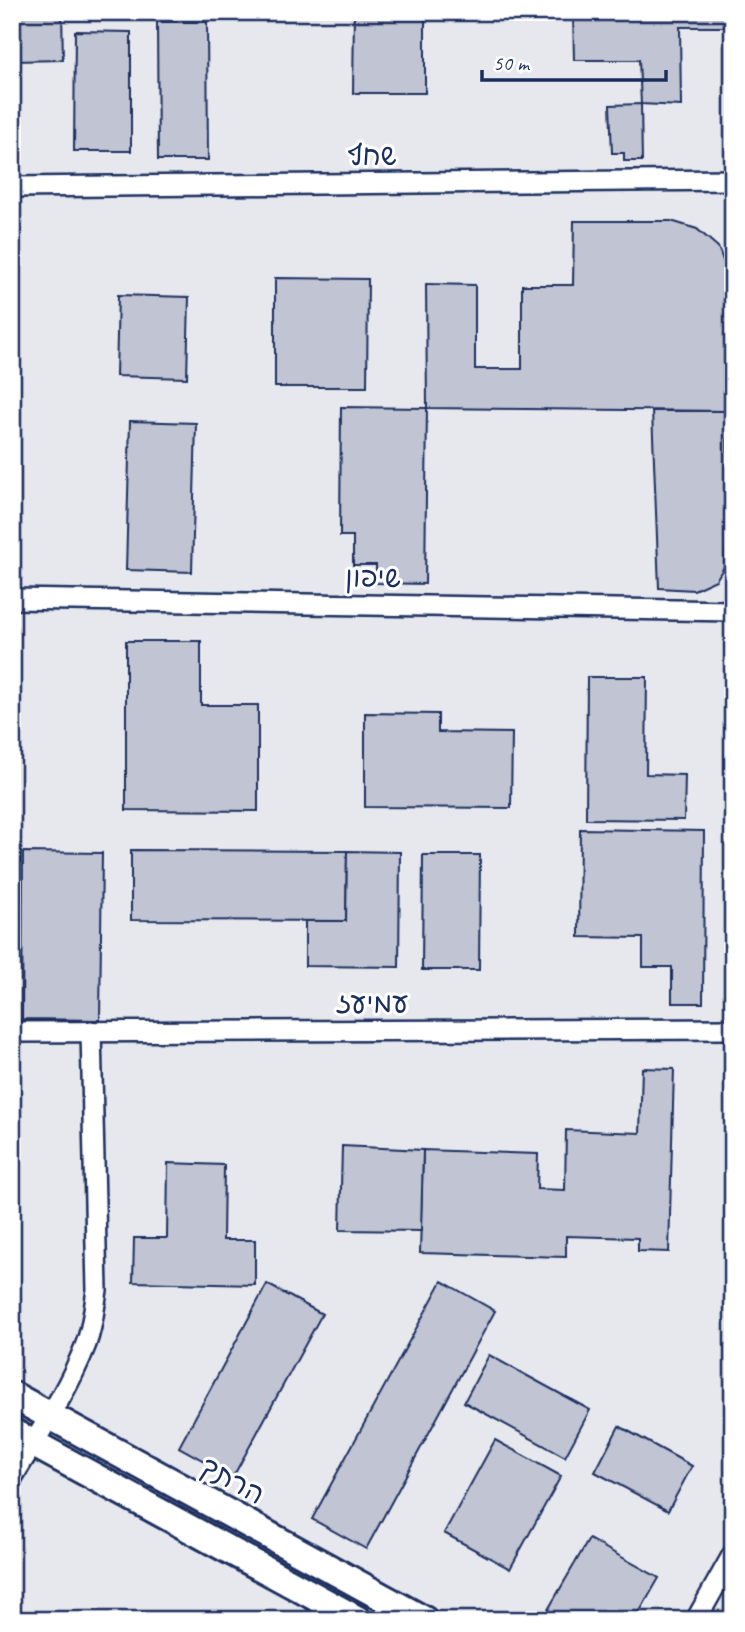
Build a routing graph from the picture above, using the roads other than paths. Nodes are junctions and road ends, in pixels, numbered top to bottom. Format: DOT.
graph roads {
  1 [pos="733,180"];
  2 [pos="12,187"];
  3 [pos="12,599"];
  4 [pos="733,611"];
  5 [pos="733,1029"];
  6 [pos="91,1031"];
  7 [pos="12,1032"];
  8 [pos="12,1395"];
  9 [pos="50,1416"];
  10 [pos="23,1437"];
  11 [pos="12,1478"];
  12 [pos="733,1554"];
  13 [pos="358,1620"];
  14 [pos="424,1620"];
  15 [pos="696,1620"];
  1 -- 2 [label="street, שחף"];
  3 -- 4 [label="street, שיפון"];
  5 -- 6 [label="street, עמיעז"];
  6 -- 7 [label="street, עמיעז"];
  6 -- 9 [label="street"];
  8 -- 9 [label="street, הרתך"];
  9 -- 10 [label="street"];
  9 -- 14 [label="street, הרתך"];
  10 -- 11 [label="street"];
  10 -- 13 [label="street"];
  12 -- 15 [label="street"];
}
